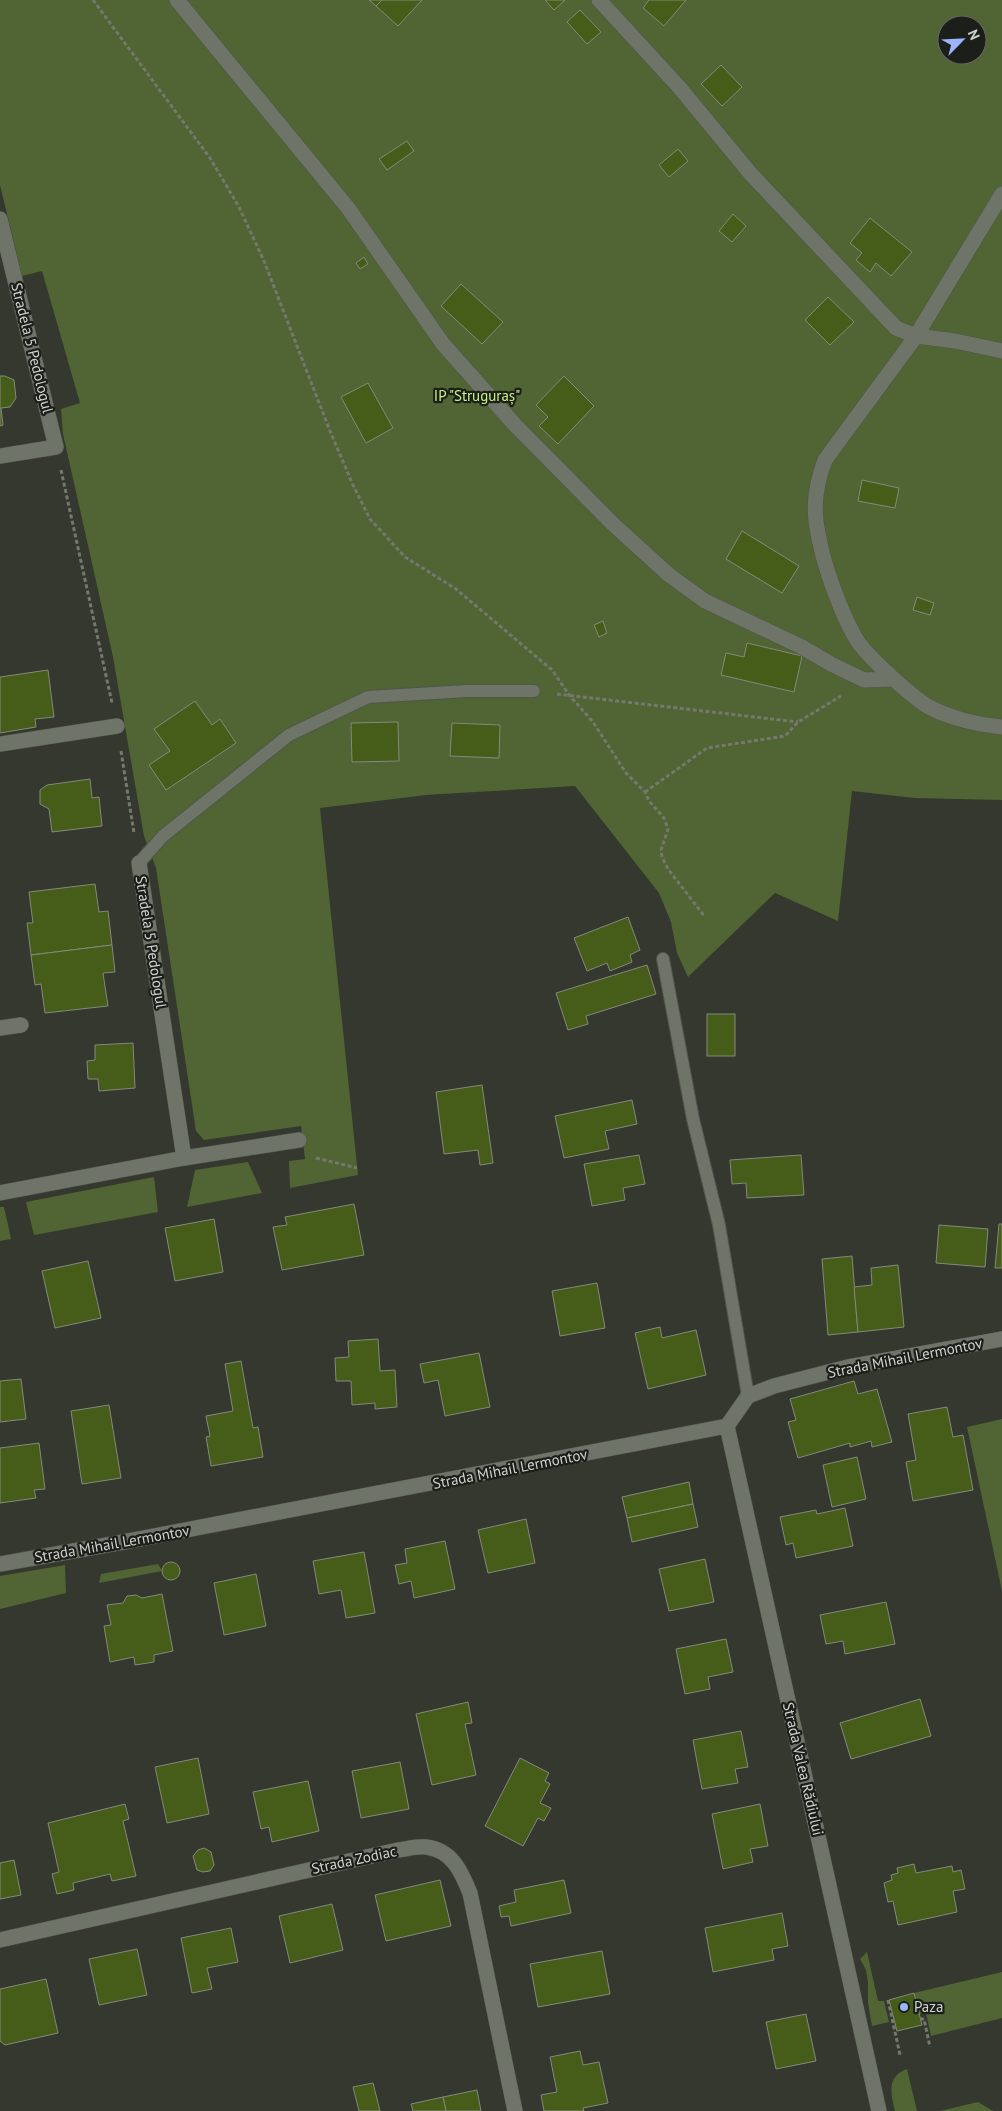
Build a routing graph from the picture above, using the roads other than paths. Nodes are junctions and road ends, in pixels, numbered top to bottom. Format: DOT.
graph roads {
  1 [pos="177,0"];
  2 [pos="599,0"];
  3 [pos="1002,194"];
  4 [pos="0,219"];
  5 [pos="916,336"];
  6 [pos="1002,351"];
  7 [pos="0,456"];
  8 [pos="894,679"];
  9 [pos="534,691"];
  10 [pos="117,726"];
  11 [pos="1002,727"];
  12 [pos="0,744"];
  13 [pos="139,863"];
  14 [pos="663,959"];
  15 [pos="21,1025"];
  16 [pos="0,1028"];
  17 [pos="299,1140"];
  18 [pos="184,1158"];
  19 [pos="0,1193"];
  20 [pos="1002,1339"];
  21 [pos="748,1396"];
  22 [pos="727,1426"];
  23 [pos="0,1564"];
  24 [pos="0,1940"];
  25 [pos="515,2111"];
  26 [pos="879,2111"];
  1 -- 8 [label="street"];
  2 -- 5 [label="street"];
  3 -- 5 [label="street"];
  4 -- 7 [label="street, Stradela 5 Pedologul"];
  5 -- 6 [label="street"];
  5 -- 8 [label="street"];
  8 -- 11 [label="street"];
  9 -- 13 [label="lane"];
  10 -- 12 [label="street"];
  13 -- 18 [label="street, Stradela 5 Pedologul"];
  14 -- 21 [label="lane"];
  15 -- 16 [label="street"];
  17 -- 18 [label="street"];
  18 -- 19 [label="street"];
  20 -- 21 [label="street, Strada Mihail Lermontov"];
  21 -- 22 [label="street"];
  22 -- 23 [label="street, Strada Mihail Lermontov"];
  22 -- 26 [label="street, Strada Valea Rădiului"];
  24 -- 25 [label="street, Strada Zodiac"];
}
